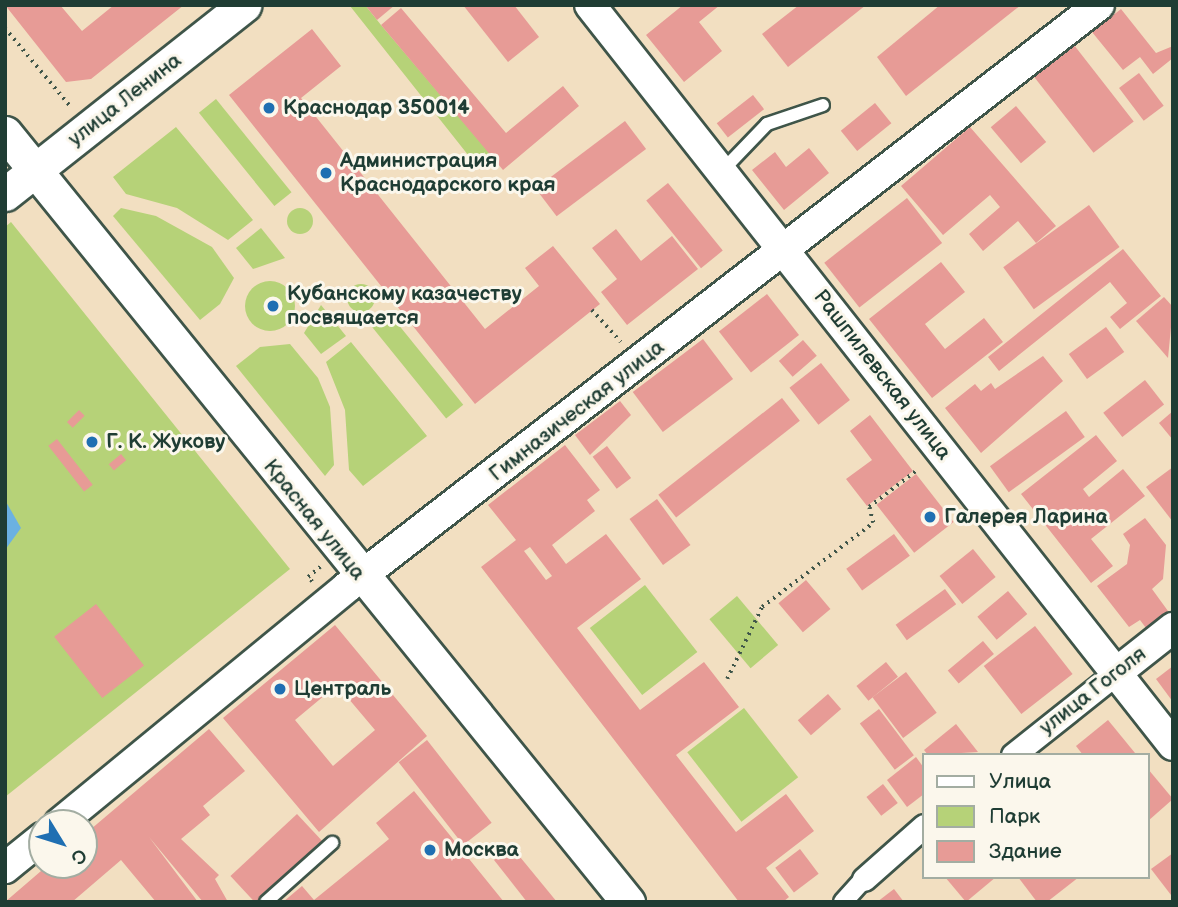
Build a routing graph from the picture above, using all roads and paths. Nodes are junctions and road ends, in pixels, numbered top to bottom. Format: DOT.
graph roads {
  1 [pos="590,5"];
  2 [pos="1099,5"];
  3 [pos="241,6"];
  4 [pos="5,28"];
  5 [pos="823,105"];
  6 [pos="62,113"];
  7 [pos="5,133"];
  8 [pos="721,171"];
  9 [pos="16,179"];
  10 [pos="784,251"];
  11 [pos="592,310"];
  12 [pos="621,342"];
  13 [pos="917,470"];
  14 [pos="354,582"];
  15 [pos="1173,628"];
  16 [pos="1116,673"];
  17 [pos="727,680"];
  18 [pos="1173,745"];
  19 [pos="1016,753"];
  20 [pos="77,809"];
  21 [pos="922,827"];
  22 [pos="332,844"];
  23 [pos="28,849"];
  24 [pos="5,868"];
  25 [pos="864,879"];
  26 [pos="266,902"];
  27 [pos="604,902"];
  28 [pos="628,902"];
  29 [pos="843,902"];
  1 -- 8 [label="street, Рашпилевская улица"];
  2 -- 10 [label="street, Гимназическая улица"];
  3 -- 9 [label="main road, улица Ленина"];
  4 -- 6 [label="path"];
  5 -- 8 [label="lane"];
  7 -- 9 [label="main road, Красная улица"];
  8 -- 10 [label="street, Рашпилевская улица"];
  9 -- 14 [label="main road, Красная улица"];
  10 -- 14 [label="street, Гимназическая улица"];
  10 -- 16 [label="street, Рашпилевская улица"];
  11 -- 12 [label="path"];
  13 -- 17 [label="path"];
  14 -- 20 [label="street, Гимназическая улица"];
  14 -- 27 [label="main road, Красная улица"];
  14 -- 28 [label="main road, Красная улица"];
  15 -- 16 [label="street, улица Гоголя"];
  16 -- 18 [label="street, Рашпилевская улица"];
  16 -- 19 [label="street, улица Гоголя"];
  21 -- 25 [label="street"];
  22 -- 26 [label="lane"];
  23 -- 24 [label="street"];
  25 -- 29 [label="street"];
}
